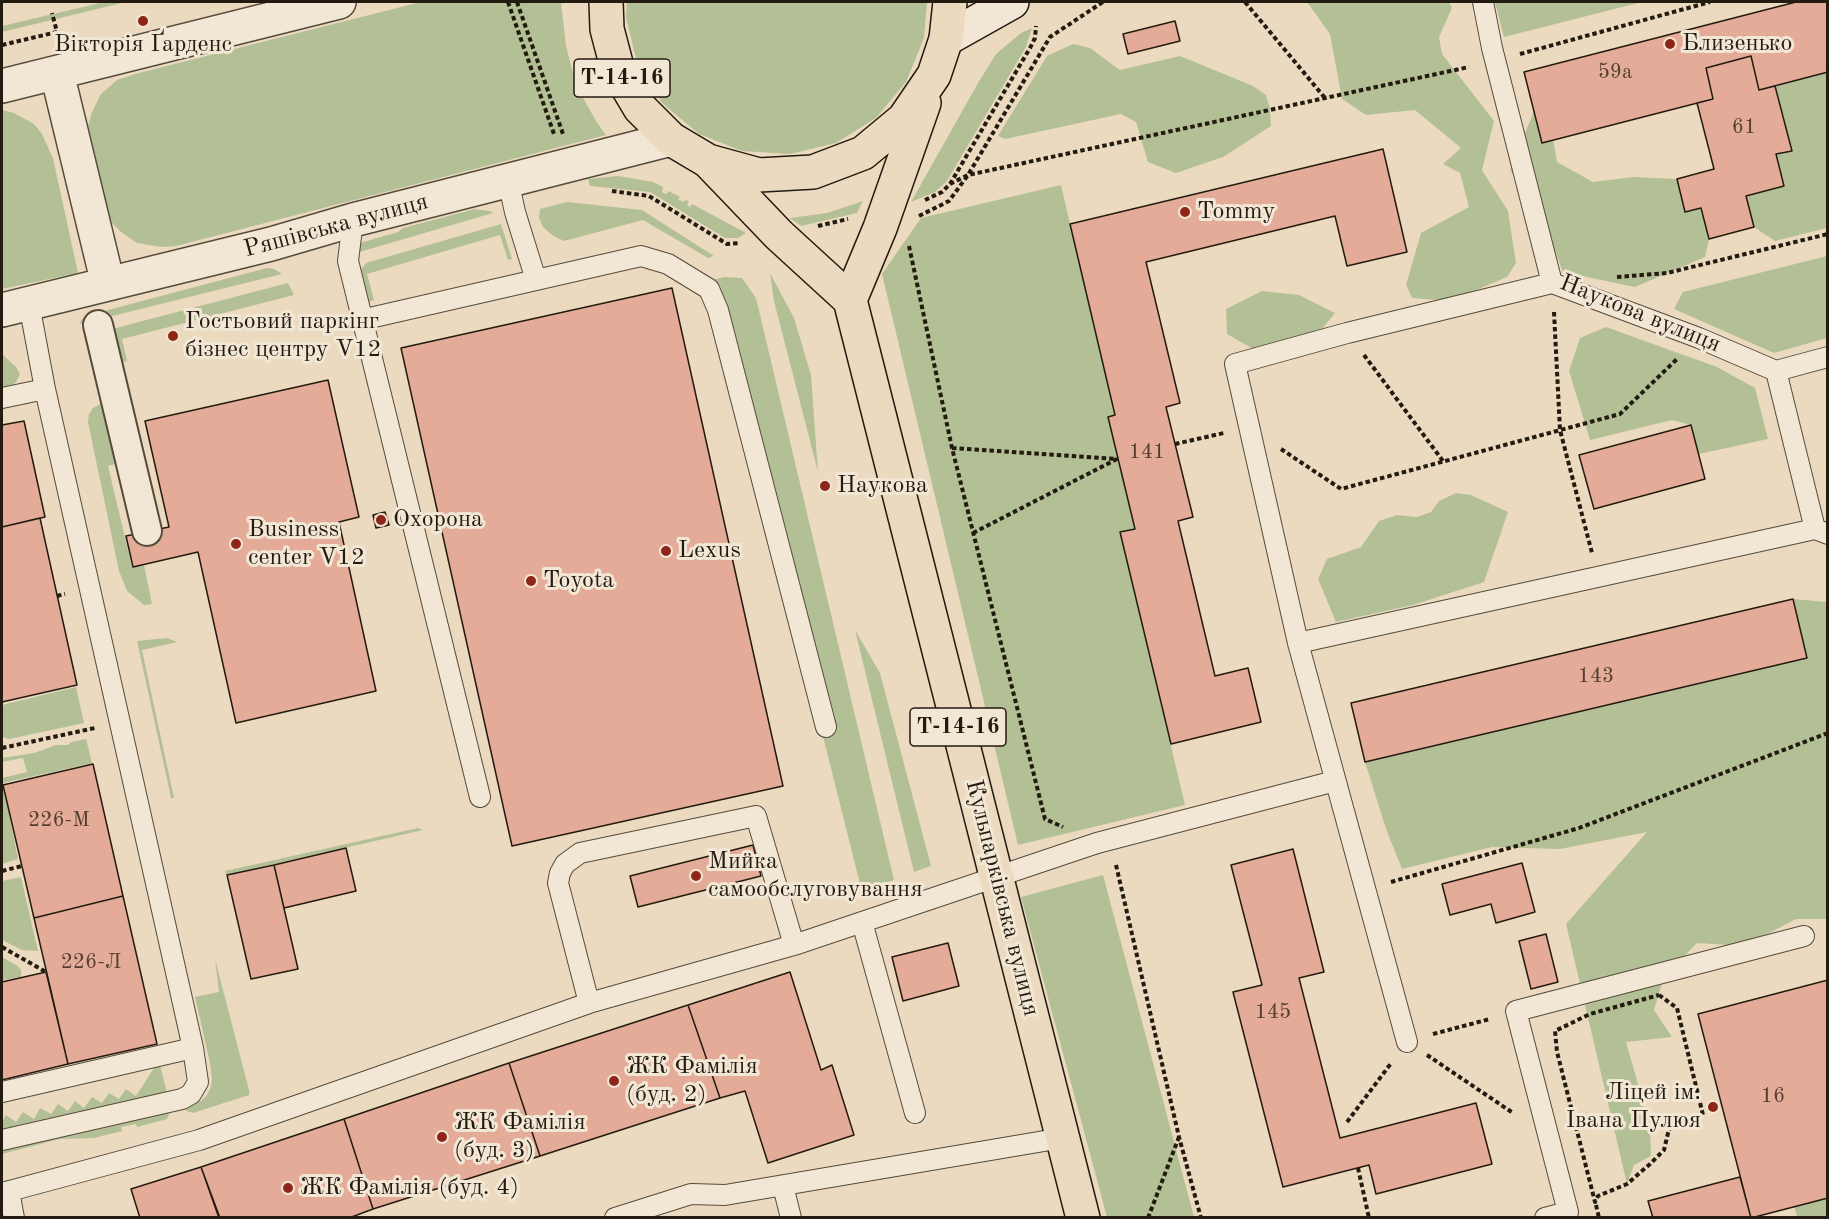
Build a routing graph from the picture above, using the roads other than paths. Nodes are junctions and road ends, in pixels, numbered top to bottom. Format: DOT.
graph roads {
  1 [pos="606,2"];
  2 [pos="950,2"];
  3 [pos="1012,2"];
  4 [pos="1483,2"];
  5 [pos="326,3"];
  6 [pos="946,39"];
  7 [pos="57,73"];
  8 [pos="934,75"];
  9 [pos="2,86"];
  10 [pos="671,139"];
  11 [pos="708,161"];
  12 [pos="508,180"];
  13 [pos="353,220"];
  14 [pos="536,280"];
  15 [pos="1552,282"];
  16 [pos="108,284"];
  17 [pos="850,300"];
  18 [pos="15,307"];
  19 [pos="361,320"];
  20 [pos="98,325"];
  21 [pos="1827,357"];
  22 [pos="1776,371"];
  23 [pos="45,389"];
  24 [pos="2,398"];
  25 [pos="147,531"];
  26 [pos="1821,531"];
  27 [pos="1298,643"];
  28 [pos="826,727"];
  29 [pos="1335,781"];
  30 [pos="480,797"];
  31 [pos="997,879"];
  32 [pos="862,922"];
  33 [pos="1804,936"];
  34 [pos="794,945"];
  35 [pos="589,1003"];
  36 [pos="1407,1042"];
  37 [pos="193,1048"];
  38 [pos="2,1092"];
  39 [pos="915,1113"];
  40 [pos="1062,1138"];
  41 [pos="2,1140"];
  42 [pos="783,1185"];
  43 [pos="5,1192"];
  44 [pos="14,1218"];
  45 [pos="615,1218"];
  46 [pos="791,1218"];
  47 [pos="1083,1218"];
  48 [pos="1545,1218"];
  1 -- 10 [label="main road, Т-14-16"];
  2 -- 6 [label="main road"];
  3 -- 6 [label="street"];
  4 -- 15 [label="lane, Наукова вулиця"];
  5 -- 7 [label="street"];
  6 -- 8 [label="main road"];
  7 -- 9 [label="street"];
  7 -- 16 [label="street"];
  8 -- 11 [label="main road"];
  8 -- 17 [label="main road"];
  10 -- 11 [label="main road, Т-14-16"];
  10 -- 12 [label="street, Ряшівська вулиця"];
  11 -- 17 [label="main road, Т-14-16"];
  12 -- 13 [label="street, Ряшівська вулиця"];
  12 -- 14 [label="lane"];
  13 -- 16 [label="street, Ряшівська вулиця"];
  13 -- 19 [label="lane"];
  14 -- 19 [label="lane"];
  14 -- 28 [label="lane"];
  15 -- 22 [label="lane, Наукова вулиця"];
  15 -- 27 [label="lane"];
  16 -- 18 [label="street, Ряшівська вулиця"];
  17 -- 31 [label="main road, Кульпарківська вулиця / Т-14-16"];
  18 -- 23 [label="lane"];
  19 -- 30 [label="lane"];
  20 -- 25 [label="street"];
  21 -- 22 [label="lane"];
  22 -- 26 [label="lane"];
  23 -- 24 [label="lane"];
  23 -- 37 [label="lane"];
  26 -- 27 [label="lane"];
  27 -- 29 [label="lane"];
  29 -- 31 [label="lane"];
  29 -- 36 [label="lane"];
  31 -- 32 [label="lane"];
  31 -- 40 [label="main road, Кульпарківська вулиця / Т-14-16"];
  32 -- 34 [label="lane"];
  32 -- 39 [label="lane"];
  33 -- 48 [label="lane"];
  34 -- 35 [label="lane"];
  34 -- 35 [label="lane"];
  35 -- 43 [label="lane"];
  37 -- 38 [label="lane"];
  37 -- 41 [label="lane"];
  40 -- 42 [label="lane"];
  40 -- 47 [label="main road, Кульпарківська вулиця / Т-14-16"];
  42 -- 45 [label="lane"];
  42 -- 46 [label="lane"];
  43 -- 44 [label="lane"];
}
